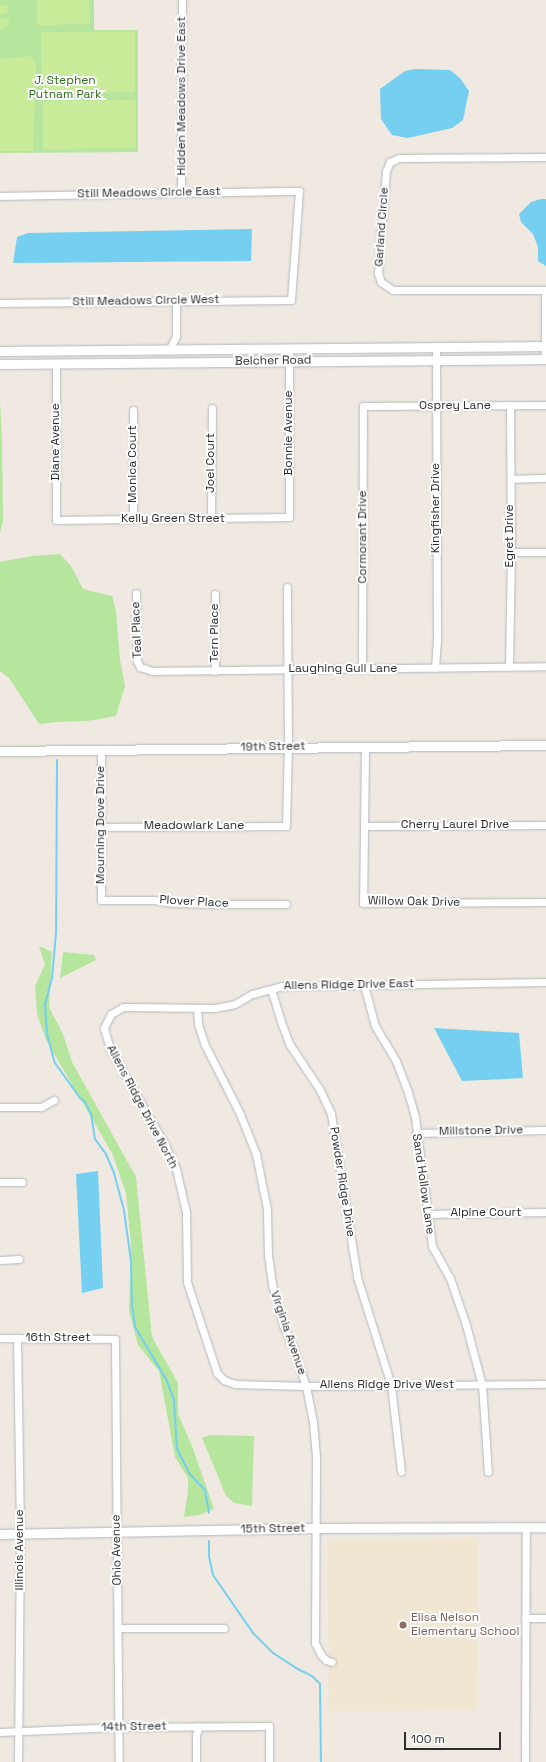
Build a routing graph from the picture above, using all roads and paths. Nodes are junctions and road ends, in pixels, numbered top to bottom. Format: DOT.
graph roads {
  1 [pos="182,0"];
  2 [pos="546,157"];
  3 [pos="181,193"];
  4 [pos="0,196"];
  5 [pos="546,290"];
  6 [pos="176,300"];
  7 [pos="291,300"];
  8 [pos="0,303"];
  9 [pos="546,346"];
  10 [pos="436,347"];
  11 [pos="289,349"];
  12 [pos="169,350"];
  13 [pos="0,351"];
  14 [pos="546,359"];
  15 [pos="436,360"];
  16 [pos="289,361"];
  17 [pos="0,364"];
  18 [pos="56,364"];
  19 [pos="436,405"];
  20 [pos="546,405"];
  21 [pos="363,406"];
  22 [pos="510,406"];
  23 [pos="212,408"];
  24 [pos="133,410"];
  25 [pos="511,478"];
  26 [pos="546,478"];
  27 [pos="289,517"];
  28 [pos="133,519"];
  29 [pos="211,519"];
  30 [pos="56,520"];
  31 [pos="511,552"];
  32 [pos="546,552"];
  33 [pos="287,587"];
  34 [pos="136,593"];
  35 [pos="215,594"];
  36 [pos="546,666"];
  37 [pos="140,667"];
  38 [pos="508,667"];
  39 [pos="435,668"];
  40 [pos="288,669"];
  41 [pos="362,669"];
  42 [pos="215,671"];
  43 [pos="546,745"];
  44 [pos="288,746"];
  45 [pos="365,748"];
  46 [pos="0,750"];
  47 [pos="101,750"];
  48 [pos="546,825"];
  49 [pos="364,826"];
  50 [pos="102,827"];
  51 [pos="101,900"];
  52 [pos="546,902"];
  53 [pos="286,904"];
  54 [pos="546,982"];
  55 [pos="364,985"];
  56 [pos="271,989"];
  57 [pos="197,1008"];
  58 [pos="111,1014"];
  59 [pos="54,1100"];
  60 [pos="0,1107"];
  61 [pos="546,1130"];
  62 [pos="416,1133"];
  63 [pos="0,1182"];
  64 [pos="22,1182"];
  65 [pos="546,1212"];
  66 [pos="426,1214"];
  67 [pos="0,1260"];
  68 [pos="19,1260"];
  69 [pos="0,1338"];
  70 [pos="17,1338"];
  71 [pos="115,1339"];
  72 [pos="228,1382"];
  73 [pos="546,1384"];
  74 [pos="391,1385"];
  75 [pos="482,1385"];
  76 [pos="306,1386"];
  77 [pos="401,1471"];
  78 [pos="488,1472"];
  79 [pos="526,1527"];
  80 [pos="546,1527"];
  81 [pos="316,1528"];
  82 [pos="116,1531"];
  83 [pos="0,1534"];
  84 [pos="20,1534"];
  85 [pos="526,1618"];
  86 [pos="546,1618"];
  87 [pos="118,1628"];
  88 [pos="224,1628"];
  89 [pos="332,1662"];
  90 [pos="200,1726"];
  91 [pos="118,1727"];
  92 [pos="0,1732"];
  93 [pos="18,1732"];
  94 [pos="18,1762"];
  95 [pos="118,1762"];
  96 [pos="196,1762"];
  97 [pos="269,1762"];
  98 [pos="525,1762"];
  1 -- 3 [label="street, Hidden Meadows Drive East"];
  2 -- 5 [label="street, Garland Circle"];
  3 -- 4 [label="street, Still Meadows Circle East"];
  3 -- 7 [label="street, Still Meadows Circle East"];
  5 -- 9 [label="street"];
  6 -- 7 [label="street, Still Meadows Circle West"];
  6 -- 8 [label="street, Still Meadows Circle West"];
  6 -- 12 [label="street"];
  9 -- 10 [label="street, Belcher Road"];
  9 -- 14 [label="street"];
  10 -- 11 [label="street, Belcher Road"];
  10 -- 15 [label="street, Kingfisher Drive"];
  11 -- 12 [label="street, Belcher Road"];
  11 -- 16 [label="street, Bonnie Avenue"];
  12 -- 13 [label="street, Belcher Road"];
  14 -- 15 [label="street, Belcher Road"];
  15 -- 16 [label="street, Belcher Road"];
  15 -- 19 [label="street, Kingfisher Drive"];
  16 -- 18 [label="street, Belcher Road"];
  16 -- 27 [label="street, Bonnie Avenue"];
  17 -- 18 [label="street, Belcher Road"];
  18 -- 30 [label="street, Diane Avenue"];
  19 -- 21 [label="street, Osprey Lane"];
  19 -- 22 [label="street, Osprey Lane"];
  19 -- 39 [label="street, Kingfisher Drive"];
  20 -- 22 [label="street, Osprey Lane"];
  21 -- 41 [label="street, Cormorant Drive"];
  22 -- 25 [label="street, Egret Drive"];
  23 -- 29 [label="street, Joel Court"];
  24 -- 28 [label="street, Monica Court"];
  25 -- 26 [label="street"];
  25 -- 31 [label="street, Egret Drive"];
  27 -- 29 [label="street, Kelly Green Street"];
  28 -- 29 [label="street, Kelly Green Street"];
  28 -- 30 [label="street, Kelly Green Street"];
  31 -- 32 [label="street"];
  31 -- 38 [label="street, Egret Drive"];
  33 -- 40 [label="street"];
  34 -- 37 [label="street, Teal Place"];
  35 -- 42 [label="street, Tern Place"];
  36 -- 38 [label="street, Laughing Gull Lane"];
  37 -- 42 [label="street, Laughing Gull Lane"];
  38 -- 39 [label="street, Laughing Gull Lane"];
  39 -- 41 [label="street, Laughing Gull Lane"];
  40 -- 41 [label="street, Laughing Gull Lane"];
  40 -- 42 [label="street, Laughing Gull Lane"];
  40 -- 44 [label="street"];
  43 -- 45 [label="street, 19th Street"];
  44 -- 45 [label="street, 19th Street"];
  44 -- 47 [label="street, 19th Street"];
  44 -- 50 [label="street, Meadowlark Lane"];
  45 -- 49 [label="street, Willow Oak Drive"];
  46 -- 47 [label="street, 19th Street"];
  47 -- 50 [label="street, Mourning Dove Drive"];
  48 -- 49 [label="street, Cherry Laurel Drive"];
  49 -- 52 [label="street, Willow Oak Drive"];
  50 -- 51 [label="street, Mourning Dove Drive"];
  51 -- 53 [label="street, Plover Place"];
  54 -- 55 [label="street, Allens Ridge Drive East"];
  55 -- 56 [label="street, Allens Ridge Drive East"];
  55 -- 62 [label="street, Sand Hollow Lane"];
  56 -- 57 [label="street, Allens Ridge Drive East"];
  56 -- 74 [label="street, Powder Ridge Drive"];
  57 -- 58 [label="street, Allens Ridge Drive East"];
  57 -- 76 [label="street, Virginia Avenue"];
  58 -- 72 [label="street, Allens Ridge Drive North"];
  59 -- 60 [label="street"];
  61 -- 62 [label="street, Millstone Drive"];
  62 -- 66 [label="street, Sand Hollow Lane"];
  63 -- 64 [label="street"];
  65 -- 66 [label="street, Alpine Court"];
  66 -- 75 [label="street, Sand Hollow Lane"];
  67 -- 68 [label="street"];
  69 -- 70 [label="street, 16th Street"];
  70 -- 71 [label="street, 16th Street"];
  70 -- 84 [label="street, Illinois Avenue"];
  71 -- 82 [label="street, Ohio Avenue"];
  72 -- 76 [label="street, Allens Ridge Drive West"];
  73 -- 75 [label="street, Allens Ridge Drive West"];
  74 -- 75 [label="street, Allens Ridge Drive West"];
  74 -- 76 [label="street, Allens Ridge Drive West"];
  74 -- 77 [label="street, Powder Ridge Drive"];
  75 -- 78 [label="street, Sand Hollow Lane"];
  76 -- 81 [label="street, Virginia Avenue"];
  79 -- 80 [label="street, 15th Street"];
  79 -- 81 [label="street, 15th Street"];
  79 -- 85 [label="street"];
  81 -- 82 [label="street, 15th Street"];
  81 -- 89 [label="street, Virginia Avenue"];
  82 -- 84 [label="street, 15th Street"];
  82 -- 87 [label="street, Ohio Avenue"];
  83 -- 84 [label="street, 15th Street"];
  84 -- 93 [label="street, Illinois Avenue"];
  85 -- 86 [label="street"];
  85 -- 98 [label="street"];
  87 -- 88 [label="street"];
  87 -- 91 [label="street, Ohio Avenue"];
  90 -- 91 [label="street, 14th Street"];
  90 -- 96 [label="street"];
  90 -- 97 [label="street, 14th Street"];
  91 -- 93 [label="street, 14th Street"];
  91 -- 95 [label="street, Ohio Avenue"];
  92 -- 93 [label="street, 14th Street"];
  93 -- 94 [label="street, Illinois Avenue"];
}
